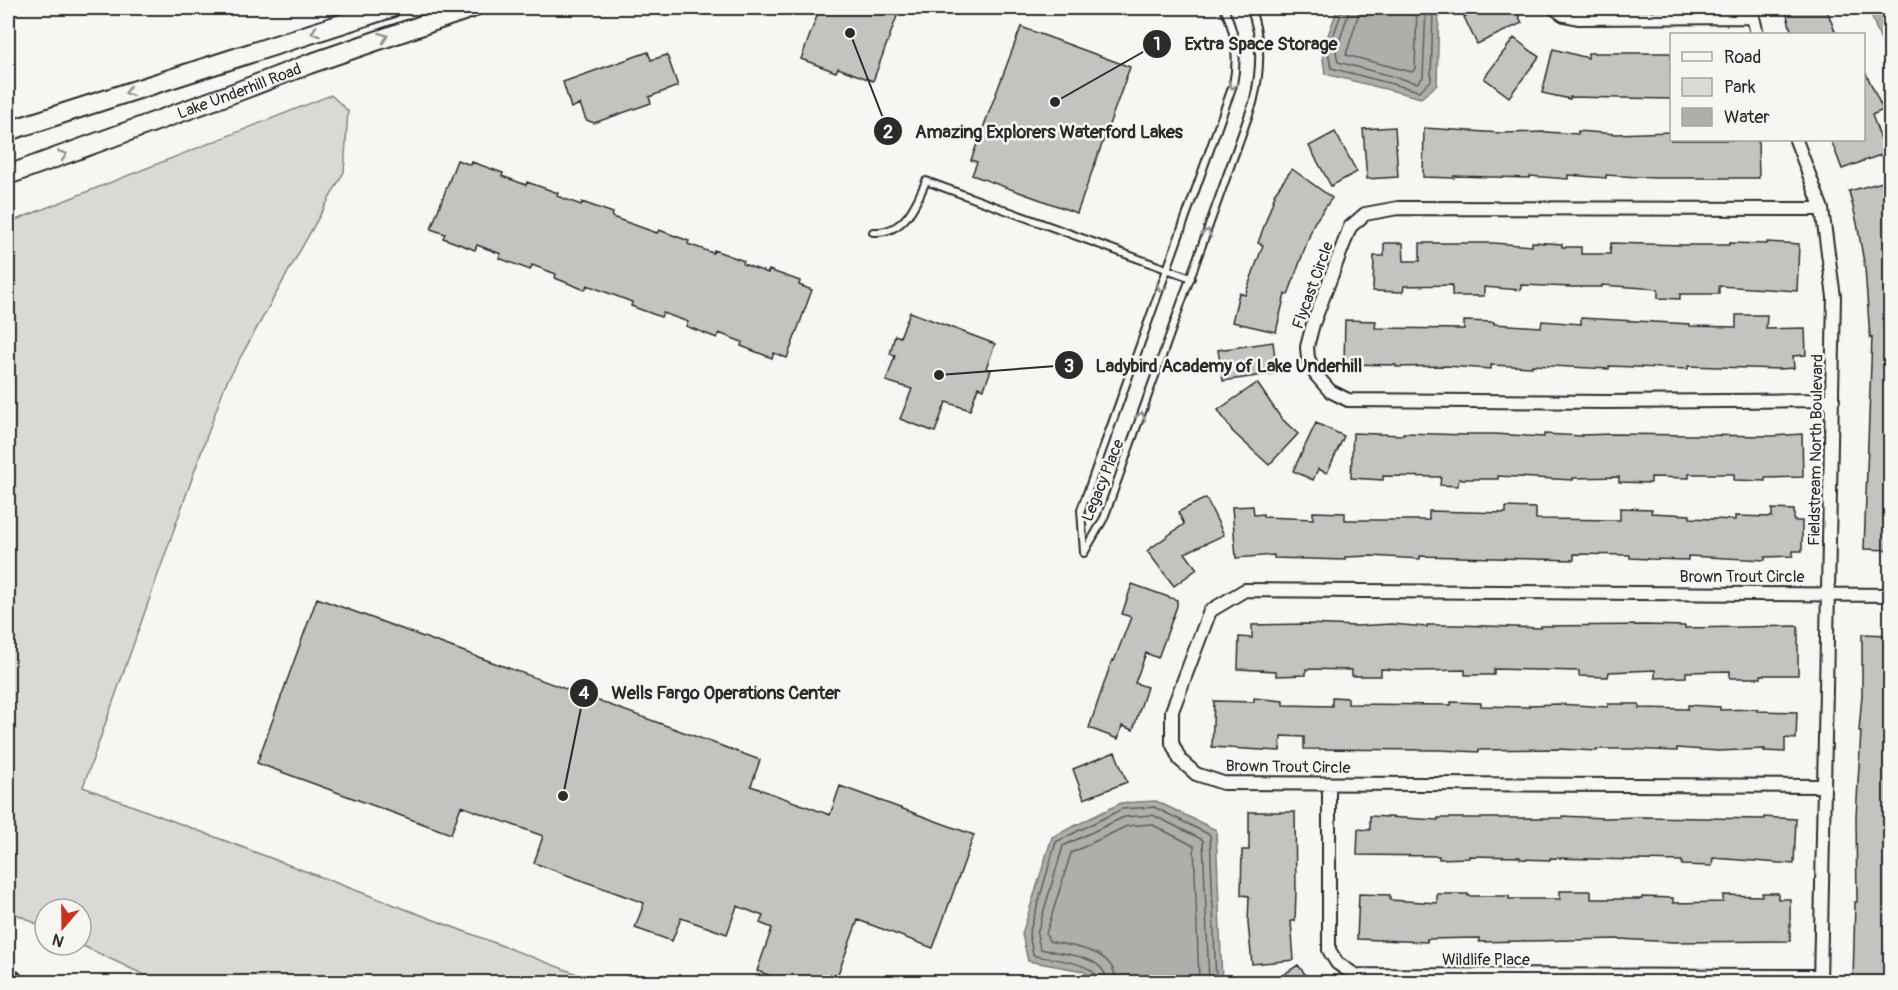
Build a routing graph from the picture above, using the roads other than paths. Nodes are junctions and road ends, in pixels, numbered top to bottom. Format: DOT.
graph roads {
  1 [pos="390,8"];
  2 [pos="472,8"];
  3 [pos="1224,8"];
  4 [pos="1250,8"];
  5 [pos="1554,8"];
  6 [pos="1752,12"];
  7 [pos="1757,33"];
  8 [pos="8,131"];
  9 [pos="1796,141"];
  10 [pos="8,175"];
  11 [pos="1822,209"];
  12 [pos="873,232"];
  13 [pos="1167,269"];
  14 [pos="1191,278"];
  15 [pos="1833,400"];
  16 [pos="1829,593"];
  17 [pos="1890,595"];
  18 [pos="1329,784"];
  19 [pos="1824,786"];
  20 [pos="1589,979"];
  21 [pos="1820,979"];
  1 -- 8 [label="street, Lake Underhill Road, one-way"];
  10 -- 2 [label="street, Lake Underhill Road, one-way"];
  3 -- 13 [label="lane, Legacy Place, one-way"];
  14 -- 4 [label="lane, Legacy Place, one-way"];
  5 -- 6 [label="street"];
  6 -- 7 [label="street"];
  9 -- 11 [label="street, Fieldstream North Boulevard"];
  11 -- 15 [label="street, Fieldstream North Boulevard"];
  11 -- 15 [label="street, Flycast Circle"];
  12 -- 13 [label="lane"];
  13 -- 14 [label="lane"];
  13 -- 14 [label="lane, Legacy Place, one-way"];
  15 -- 16 [label="street, Fieldstream North Boulevard"];
  16 -- 17 [label="street, Brown Trout Circle"];
  16 -- 18 [label="street, Brown Trout Circle"];
  16 -- 19 [label="street, Fieldstream North Boulevard"];
  18 -- 19 [label="street, Brown Trout Circle"];
  18 -- 20 [label="street, Wildlife Place"];
  19 -- 21 [label="street, Fieldstream North Boulevard"];
  20 -- 21 [label="street, Wildlife Place"];
}
